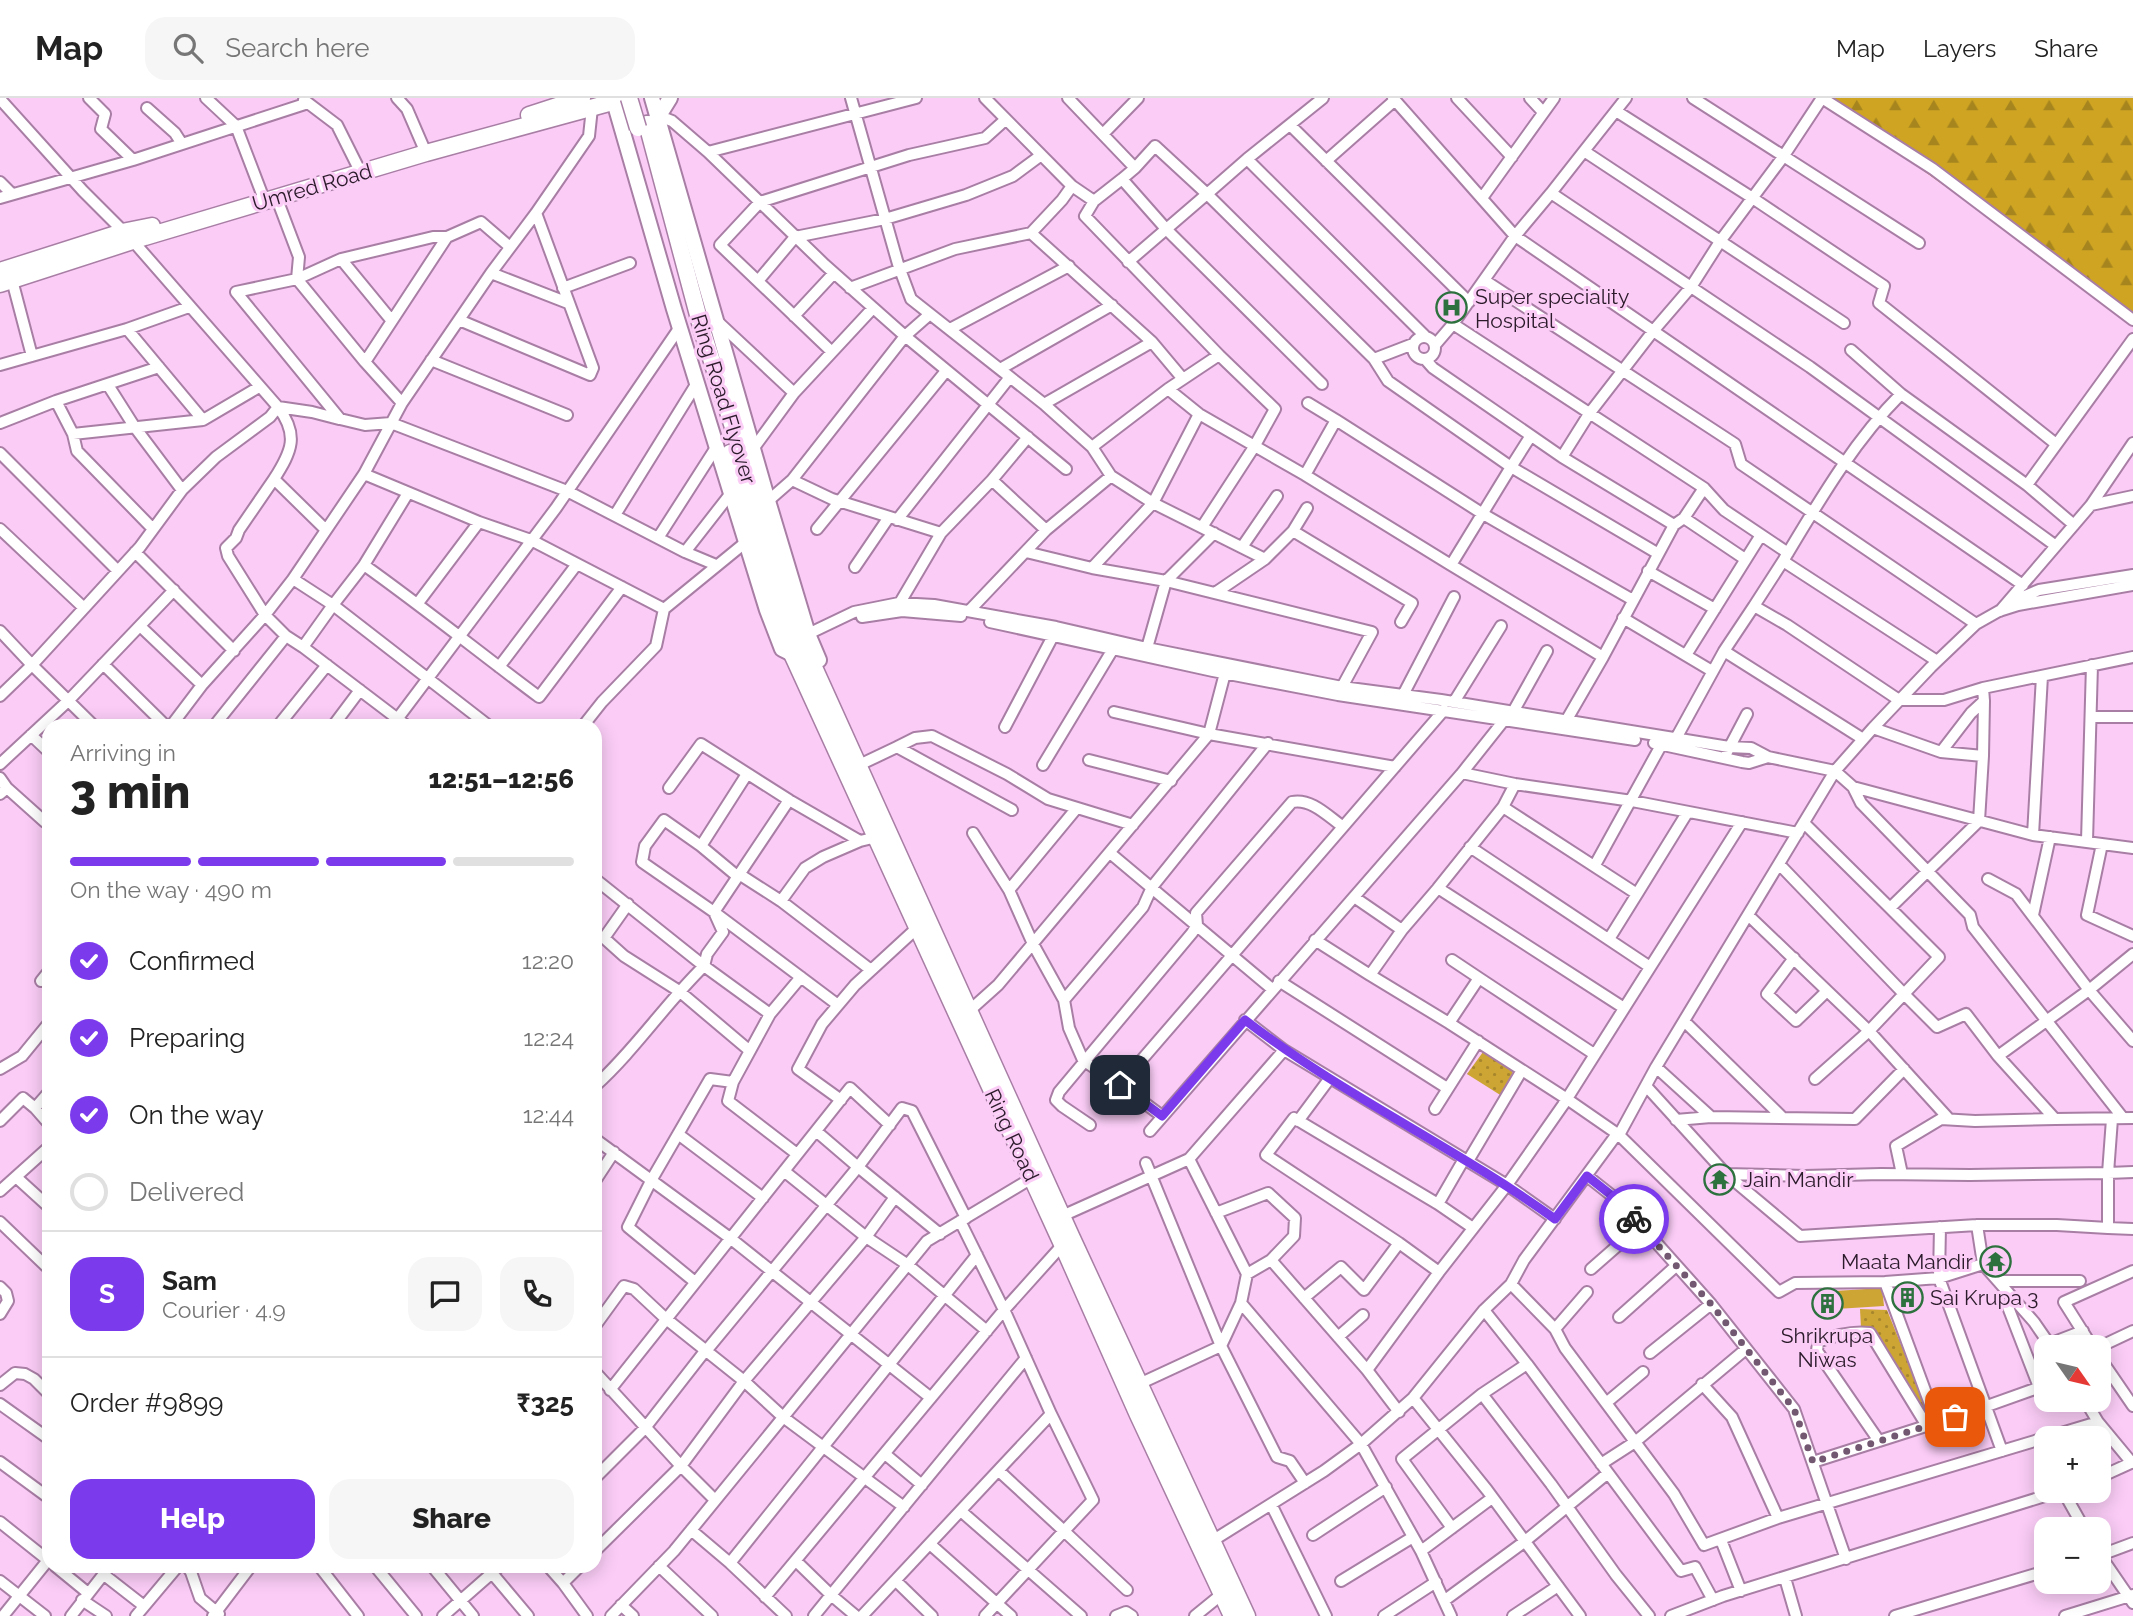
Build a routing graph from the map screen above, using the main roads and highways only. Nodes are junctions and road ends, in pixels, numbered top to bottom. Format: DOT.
graph roads {
  1 [pos="639,98"];
  2 [pos="652,98"];
  3 [pos="670,98"];
  4 [pos="621,99"];
  5 [pos="587,103"];
  6 [pos="644,123"];
  7 [pos="425,149"];
  8 [pos="270,196"];
  9 [pos="4,278"];
  10 [pos="792,654"];
  11 [pos="825,695"];
  12 [pos="882,836"];
  13 [pos="1067,1240"];
  14 [pos="1232,1616"];
  15 [pos="1247,1616"];
  1 -- 6 [label="highway, Ring Road Flyover"];
  2 -- 6 [label="main road"];
  3 -- 6 [label="main road"];
  4 -- 5 [label="highway"];
  4 -- 6 [label="highway, Ring Road Flyover, bridge"];
  5 -- 7 [label="highway"];
  6 -- 10 [label="highway, Ring Road Flyover"];
  6 -- 10 [label="main road"];
  6 -- 11 [label="highway, Ring Road Flyover"];
  6 -- 11 [label="main road"];
  7 -- 8 [label="highway, Umred Road"];
  7 -- 8 [label="highway"];
  8 -- 9 [label="highway"];
  10 -- 12 [label="highway, Ring Road"];
  11 -- 12 [label="highway, Ring Road"];
  12 -- 13 [label="highway, Ring Road"];
  12 -- 13 [label="highway, Ring Road"];
  13 -- 14 [label="highway, Ring Road"];
  13 -- 15 [label="highway, Ring Road"];
}
